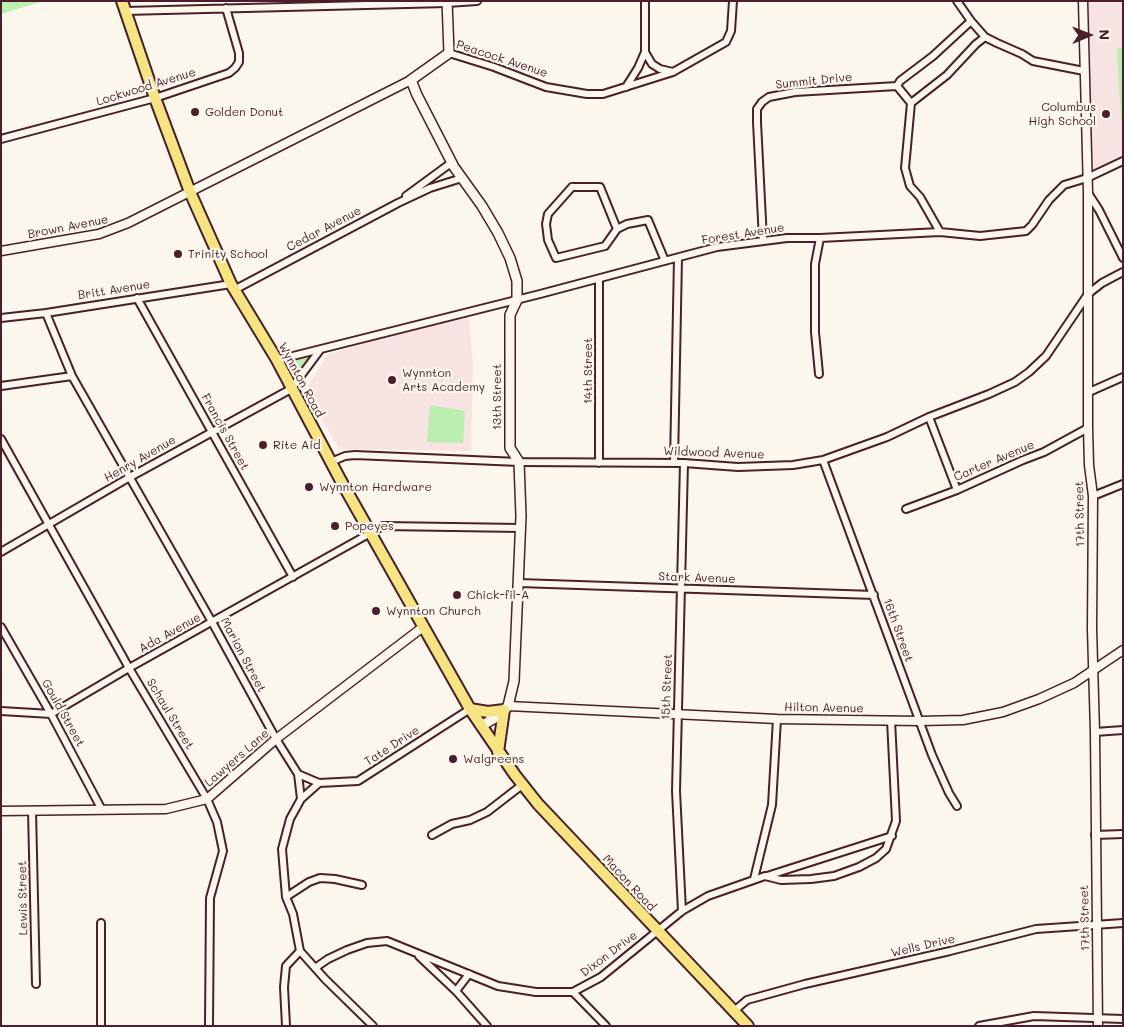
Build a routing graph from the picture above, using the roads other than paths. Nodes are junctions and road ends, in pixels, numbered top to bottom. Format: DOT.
graph roads {
  1 [pos="477,1"];
  2 [pos="645,1"];
  3 [pos="733,1"];
  4 [pos="957,1"];
  5 [pos="1083,1"];
  6 [pos="447,2"];
  7 [pos="314,4"];
  8 [pos="123,6"];
  9 [pos="226,8"];
  10 [pos="971,21"];
  11 [pos="985,37"];
  12 [pos="449,52"];
  13 [pos="645,52"];
  14 [pos="674,72"];
  15 [pos="1084,72"];
  16 [pos="412,80"];
  17 [pos="897,86"];
  18 [pos="626,87"];
  19 [pos="155,98"];
  20 [pos="911,103"];
  21 [pos="1,139"];
  22 [pos="1123,161"];
  23 [pos="452,163"];
  24 [pos="462,178"];
  25 [pos="1087,178"];
  26 [pos="190,192"];
  27 [pos="1088,193"];
  28 [pos="398,203"];
  29 [pos="617,229"];
  30 [pos="940,232"];
  31 [pos="820,238"];
  32 [pos="763,240"];
  33 [pos="1,251"];
  34 [pos="678,258"];
  35 [pos="1123,258"];
  36 [pos="665,261"];
  37 [pos="1123,272"];
  38 [pos="599,279"];
  39 [pos="232,287"];
  40 [pos="1088,294"];
  41 [pos="137,298"];
  42 [pos="517,300"];
  43 [pos="46,313"];
  44 [pos="1,318"];
  45 [pos="322,349"];
  46 [pos="276,360"];
  47 [pos="819,374"];
  48 [pos="72,376"];
  49 [pos="1123,377"];
  50 [pos="1,386"];
  51 [pos="292,389"];
  52 [pos="1089,392"];
  53 [pos="929,417"];
  54 [pos="1088,428"];
  55 [pos="212,432"];
  56 [pos="1,439"];
  57 [pos="823,460"];
  58 [pos="330,462"];
  59 [pos="519,462"];
  60 [pos="599,463"];
  61 [pos="674,463"];
  62 [pos="684,463"];
  63 [pos="130,477"];
  64 [pos="1123,484"];
  65 [pos="957,490"];
  66 [pos="1093,496"];
  67 [pos="906,509"];
  68 [pos="49,526"];
  69 [pos="521,528"];
  70 [pos="370,534"];
  71 [pos="1,552"];
  72 [pos="293,577"];
  73 [pos="519,583"];
  74 [pos="681,589"];
  75 [pos="874,596"];
  76 [pos="212,622"];
  77 [pos="1,627"];
  78 [pos="423,627"];
  79 [pos="1123,650"];
  80 [pos="129,668"];
  81 [pos="1093,670"];
  82 [pos="506,708"];
  83 [pos="470,709"];
  84 [pos="1,711"];
  85 [pos="51,714"];
  86 [pos="678,714"];
  87 [pos="777,719"];
  88 [pos="891,720"];
  89 [pos="920,721"];
  90 [pos="481,726"];
  91 [pos="1123,730"];
  92 [pos="1095,732"];
  93 [pos="276,739"];
  94 [pos="498,752"];
  95 [pos="298,774"];
  96 [pos="320,783"];
  97 [pos="522,785"];
  98 [pos="207,799"];
  99 [pos="301,799"];
  100 [pos="957,806"];
  101 [pos="32,810"];
  102 [pos="102,810"];
  103 [pos="1,811"];
  104 [pos="1123,834"];
  105 [pos="432,835"];
  106 [pos="1095,835"];
  107 [pos="892,836"];
  108 [pos="765,876"];
  109 [pos="754,879"];
  110 [pos="362,885"];
  111 [pos="286,897"];
  112 [pos="682,911"];
  113 [pos="1123,923"];
  114 [pos="101,924"];
  115 [pos="1097,924"];
  116 [pos="657,931"];
  117 [pos="300,951"];
  118 [pos="415,951"];
  119 [pos="314,968"];
  120 [pos="469,974"];
  121 [pos="36,984"];
  122 [pos="456,991"];
  123 [pos="573,992"];
  124 [pos="734,1011"];
  125 [pos="1123,1019"];
  126 [pos="1097,1022"];
  127 [pos="101,1026"];
  128 [pos="209,1026"];
  129 [pos="286,1026"];
  130 [pos="373,1026"];
  131 [pos="487,1026"];
  132 [pos="606,1026"];
  133 [pos="748,1026"];
  134 [pos="980,1026"];
  1 -- 6 [label="street"];
  2 -- 13 [label="street"];
  3 -- 14 [label="street, Peacock Avenue"];
  4 -- 10 [label="street"];
  5 -- 15 [label="street, 17th Street"];
  6 -- 7 [label="street"];
  6 -- 12 [label="main road"];
  7 -- 9 [label="street"];
  8 -- 9 [label="street"];
  8 -- 19 [label="main road, Wynnton Road"];
  9 -- 19 [label="street, Lockwood Avenue"];
  10 -- 11 [label="street"];
  10 -- 17 [label="street"];
  11 -- 15 [label="street"];
  11 -- 20 [label="street"];
  12 -- 16 [label="main road, Peacock Avenue"];
  12 -- 18 [label="street, Peacock Avenue"];
  13 -- 14 [label="street"];
  13 -- 18 [label="street"];
  14 -- 18 [label="street, Peacock Avenue"];
  15 -- 25 [label="street, 17th Street"];
  16 -- 23 [label="main road, 13th Street"];
  16 -- 26 [label="street, Peacock Avenue"];
  17 -- 20 [label="street"];
  17 -- 32 [label="street, Summit Drive"];
  19 -- 21 [label="street, Lockwood Avenue"];
  19 -- 26 [label="main road, Wynnton Road"];
  20 -- 30 [label="street"];
  22 -- 25 [label="street, Forest Avenue"];
  23 -- 24 [label="main road, 13th Street"];
  23 -- 28 [label="street"];
  24 -- 28 [label="street"];
  24 -- 42 [label="main road, 13th Street"];
  25 -- 27 [label="street, 17th Street"];
  25 -- 30 [label="street, Forest Avenue"];
  26 -- 33 [label="street, Brown Avenue"];
  26 -- 39 [label="main road, Wynnton Road"];
  27 -- 35 [label="street"];
  27 -- 40 [label="street, 17th Street"];
  28 -- 39 [label="street, Cedar Avenue"];
  29 -- 29 [label="street"];
  29 -- 36 [label="street"];
  30 -- 31 [label="street, Forest Avenue"];
  31 -- 32 [label="street, Forest Avenue"];
  31 -- 47 [label="street"];
  32 -- 34 [label="street, Forest Avenue"];
  34 -- 36 [label="street, Forest Avenue"];
  34 -- 61 [label="street"];
  36 -- 38 [label="street, Forest Avenue"];
  37 -- 40 [label="street, Wildwood Avenue"];
  38 -- 42 [label="street, Forest Avenue"];
  38 -- 60 [label="street, 14th Street"];
  39 -- 41 [label="street, Britt Avenue"];
  39 -- 46 [label="main road, Wynnton Road"];
  40 -- 52 [label="street, 17th Street"];
  40 -- 53 [label="street, Wildwood Avenue"];
  41 -- 43 [label="street, Britt Avenue"];
  41 -- 55 [label="street, Francis Street"];
  42 -- 45 [label="street, Forest Avenue"];
  42 -- 59 [label="main road, 13th Street"];
  43 -- 44 [label="street, Britt Avenue"];
  43 -- 48 [label="street, Marion Street"];
  45 -- 46 [label="street, Forest Avenue"];
  45 -- 51 [label="street"];
  46 -- 51 [label="main road, Wynnton Road"];
  48 -- 50 [label="street"];
  48 -- 63 [label="street, Marion Street"];
  49 -- 52 [label="street"];
  51 -- 55 [label="street, Henry Avenue"];
  51 -- 58 [label="main road, Wynnton Road"];
  52 -- 54 [label="street, 17th Street"];
  53 -- 57 [label="street, Wildwood Avenue"];
  53 -- 65 [label="street"];
  54 -- 65 [label="street, Carter Avenue"];
  54 -- 66 [label="street, 17th Street"];
  55 -- 63 [label="street, Henry Avenue"];
  55 -- 72 [label="street, Francis Street"];
  56 -- 68 [label="street, Schaul Street"];
  57 -- 62 [label="street, Wildwood Avenue"];
  57 -- 75 [label="street, 16th Street"];
  58 -- 59 [label="street, Wildwood Avenue"];
  58 -- 70 [label="main road, Wynnton Road"];
  59 -- 60 [label="street, Wildwood Avenue"];
  59 -- 69 [label="main road, 13th Street"];
  60 -- 61 [label="street, Wildwood Avenue"];
  61 -- 62 [label="street, Wildwood Avenue"];
  62 -- 74 [label="street, 15th Street"];
  63 -- 68 [label="street, Henry Avenue"];
  63 -- 76 [label="street, Marion Street"];
  64 -- 66 [label="street"];
  65 -- 67 [label="street, Carter Avenue"];
  66 -- 81 [label="street, 17th Street"];
  68 -- 71 [label="street, Henry Avenue"];
  68 -- 80 [label="street, Schaul Street"];
  69 -- 70 [label="street"];
  69 -- 73 [label="main road, 13th Street"];
  70 -- 72 [label="street, Ada Avenue"];
  70 -- 78 [label="main road, Wynnton Road"];
  72 -- 76 [label="street, Ada Avenue"];
  73 -- 74 [label="street, Stark Avenue"];
  73 -- 82 [label="main road, 13th Street"];
  74 -- 75 [label="street, Stark Avenue"];
  74 -- 86 [label="street, 15th Street"];
  75 -- 89 [label="street, 16th Street"];
  76 -- 80 [label="street, Ada Avenue"];
  76 -- 93 [label="street, Marion Street"];
  77 -- 85 [label="street, Gould Street"];
  78 -- 83 [label="main road, Wynnton Road"];
  78 -- 93 [label="street, Lawyers Lane"];
  79 -- 81 [label="street, Hilton Avenue"];
  80 -- 85 [label="street, Ada Avenue"];
  80 -- 98 [label="street, Schaul Street"];
  81 -- 89 [label="street, Hilton Avenue"];
  81 -- 92 [label="street, 17th Street"];
  82 -- 83 [label="main road"];
  82 -- 86 [label="street, Hilton Avenue"];
  82 -- 90 [label="main road"];
  82 -- 94 [label="main road"];
  83 -- 90 [label="main road, Wynnton Road"];
  83 -- 96 [label="street, Tate Drive"];
  84 -- 85 [label="street"];
  85 -- 102 [label="street, Gould Street"];
  86 -- 87 [label="street, Hilton Avenue"];
  86 -- 112 [label="street, 15th Street"];
  87 -- 88 [label="street, Hilton Avenue"];
  87 -- 109 [label="street"];
  88 -- 89 [label="street, Hilton Avenue"];
  88 -- 107 [label="street, Dixon Drive"];
  89 -- 100 [label="street, 16th Street"];
  90 -- 94 [label="main road, Wynnton Road"];
  91 -- 92 [label="street"];
  92 -- 106 [label="street, 17th Street"];
  93 -- 95 [label="street, Marion Street"];
  93 -- 98 [label="street, Lawyers Lane"];
  94 -- 97 [label="main road, Macon Road"];
  95 -- 96 [label="street, Tate Drive"];
  95 -- 99 [label="street, Marion Street"];
  96 -- 99 [label="street"];
  97 -- 105 [label="street"];
  97 -- 116 [label="main road, Macon Road"];
  98 -- 102 [label="street, Lawyers Lane"];
  98 -- 128 [label="street, Schaul Street"];
  99 -- 111 [label="street"];
  101 -- 102 [label="street, Lawyers Lane"];
  101 -- 103 [label="street, Lawyers Lane"];
  101 -- 121 [label="street, Lewis Street"];
  104 -- 106 [label="street"];
  106 -- 115 [label="street, 17th Street"];
  107 -- 108 [label="street, Dixon Drive"];
  107 -- 108 [label="street, Dixon Drive"];
  108 -- 109 [label="street, Dixon Drive"];
  109 -- 112 [label="street, Dixon Drive"];
  110 -- 111 [label="street"];
  111 -- 117 [label="street"];
  112 -- 116 [label="street, Dixon Drive"];
  113 -- 115 [label="street, Wells Drive"];
  114 -- 127 [label="street"];
  115 -- 124 [label="street, Wells Drive"];
  115 -- 126 [label="street, 17th Street"];
  116 -- 123 [label="street, Dixon Drive"];
  116 -- 124 [label="main road, Macon Road"];
  117 -- 119 [label="street"];
  117 -- 129 [label="street"];
  118 -- 119 [label="street, Dixon Drive"];
  118 -- 120 [label="street, Dixon Drive"];
  118 -- 122 [label="street"];
  119 -- 130 [label="street"];
  120 -- 122 [label="street"];
  120 -- 123 [label="street, Dixon Drive"];
  122 -- 131 [label="street"];
  123 -- 132 [label="street"];
  124 -- 133 [label="main road, Macon Road"];
  125 -- 126 [label="street"];
  126 -- 134 [label="street"];
}
